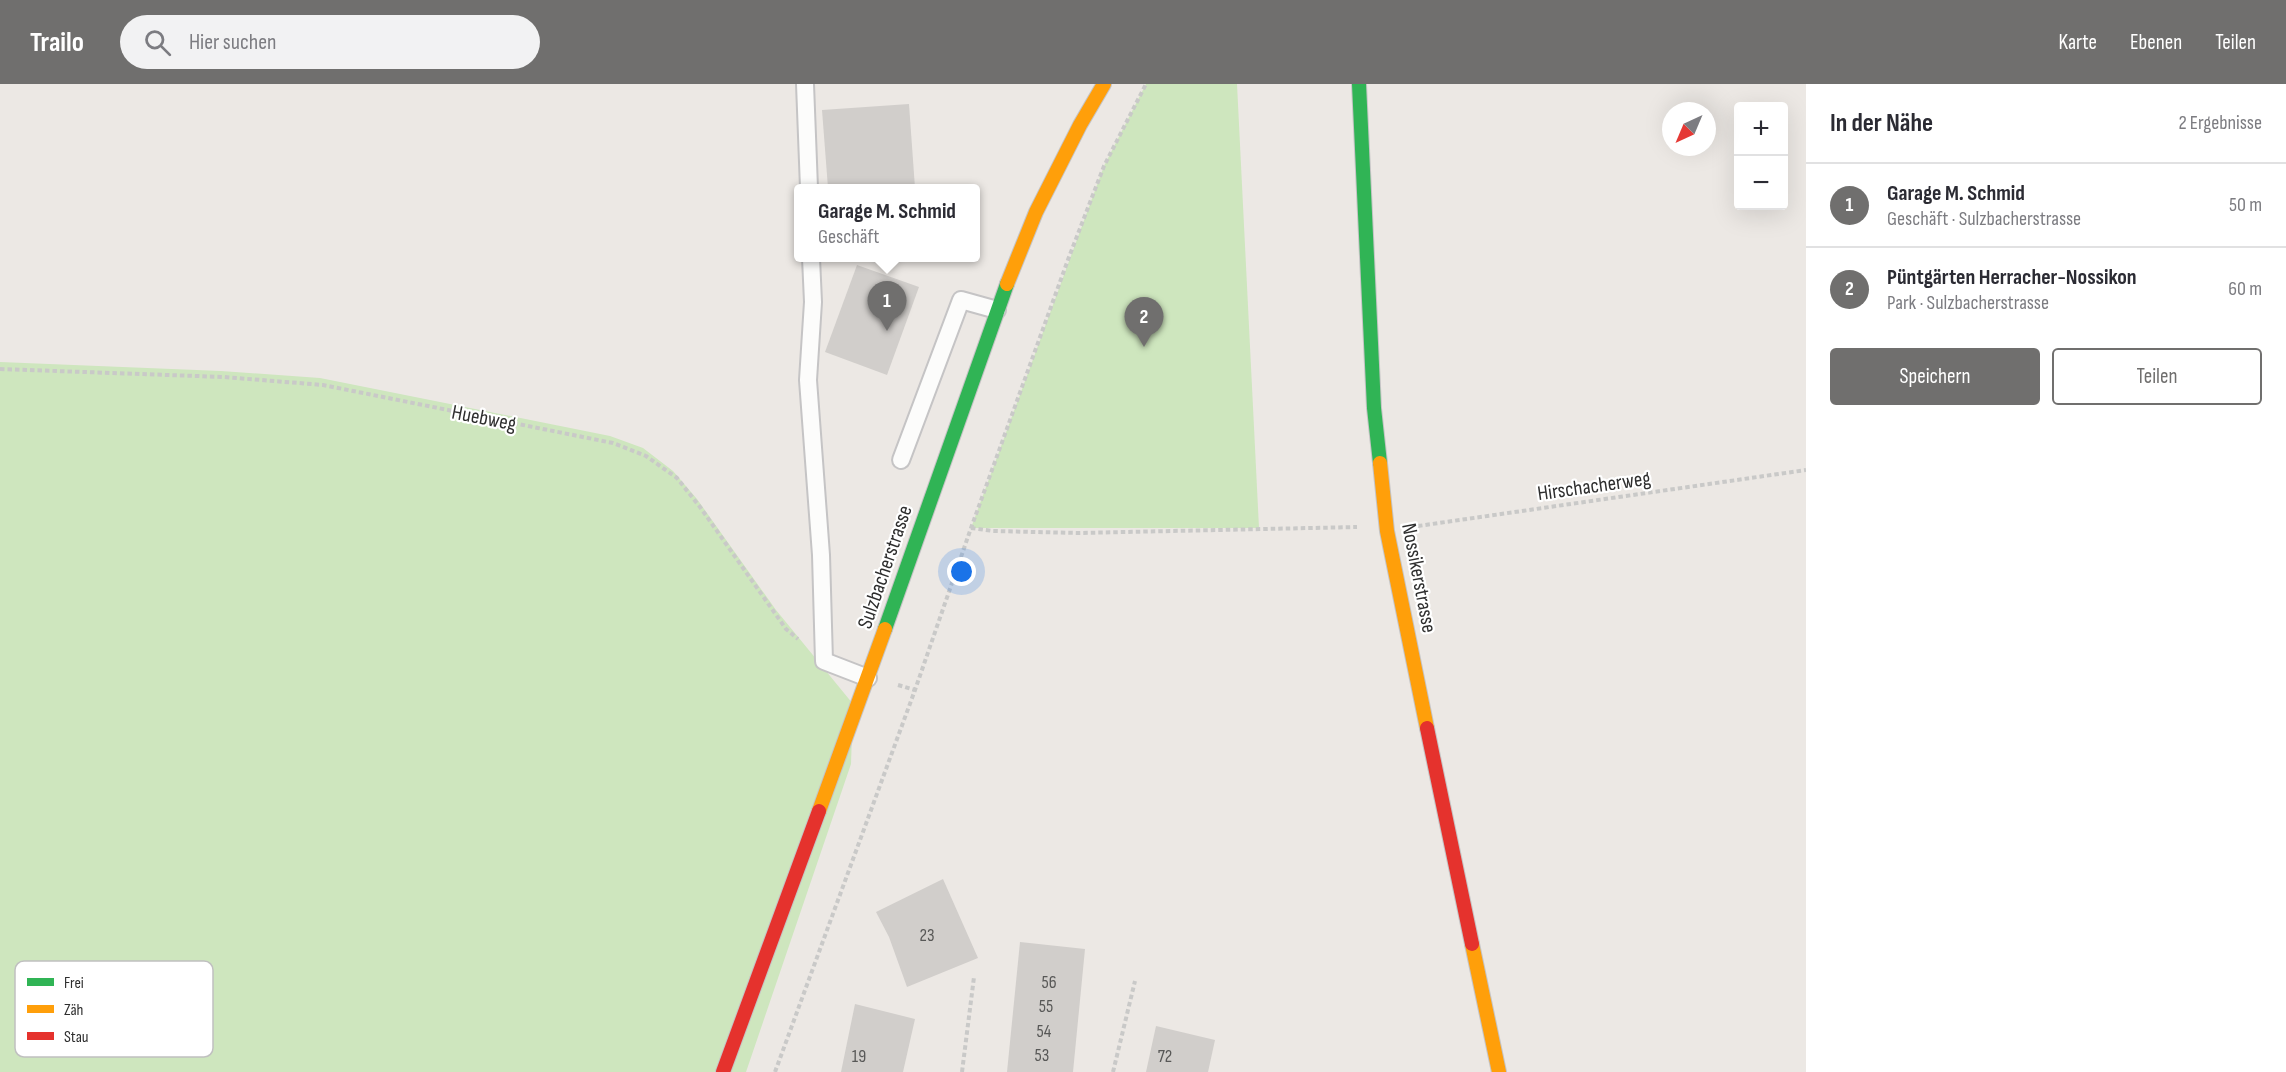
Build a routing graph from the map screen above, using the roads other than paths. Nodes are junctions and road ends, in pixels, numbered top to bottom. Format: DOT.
graph roads {
  1 [pos="805,84"];
  2 [pos="1104,84"];
  3 [pos="1359,84"];
  4 [pos="809,184"];
  5 [pos="811,262"];
  6 [pos="997,310"];
  7 [pos="901,460"];
  8 [pos="868,678"];
  9 [pos="723,1072"];
  10 [pos="1499,1072"];
  1 -- 4 [label="lane"];
  2 -- 6 [label="street, Sulzbacherstrasse"];
  3 -- 10 [label="street, Nossikerstrasse"];
  5 -- 8 [label="lane"];
  6 -- 7 [label="lane"];
  6 -- 8 [label="street, Sulzbacherstrasse"];
  8 -- 9 [label="street, Sulzbacherstrasse"];
}
